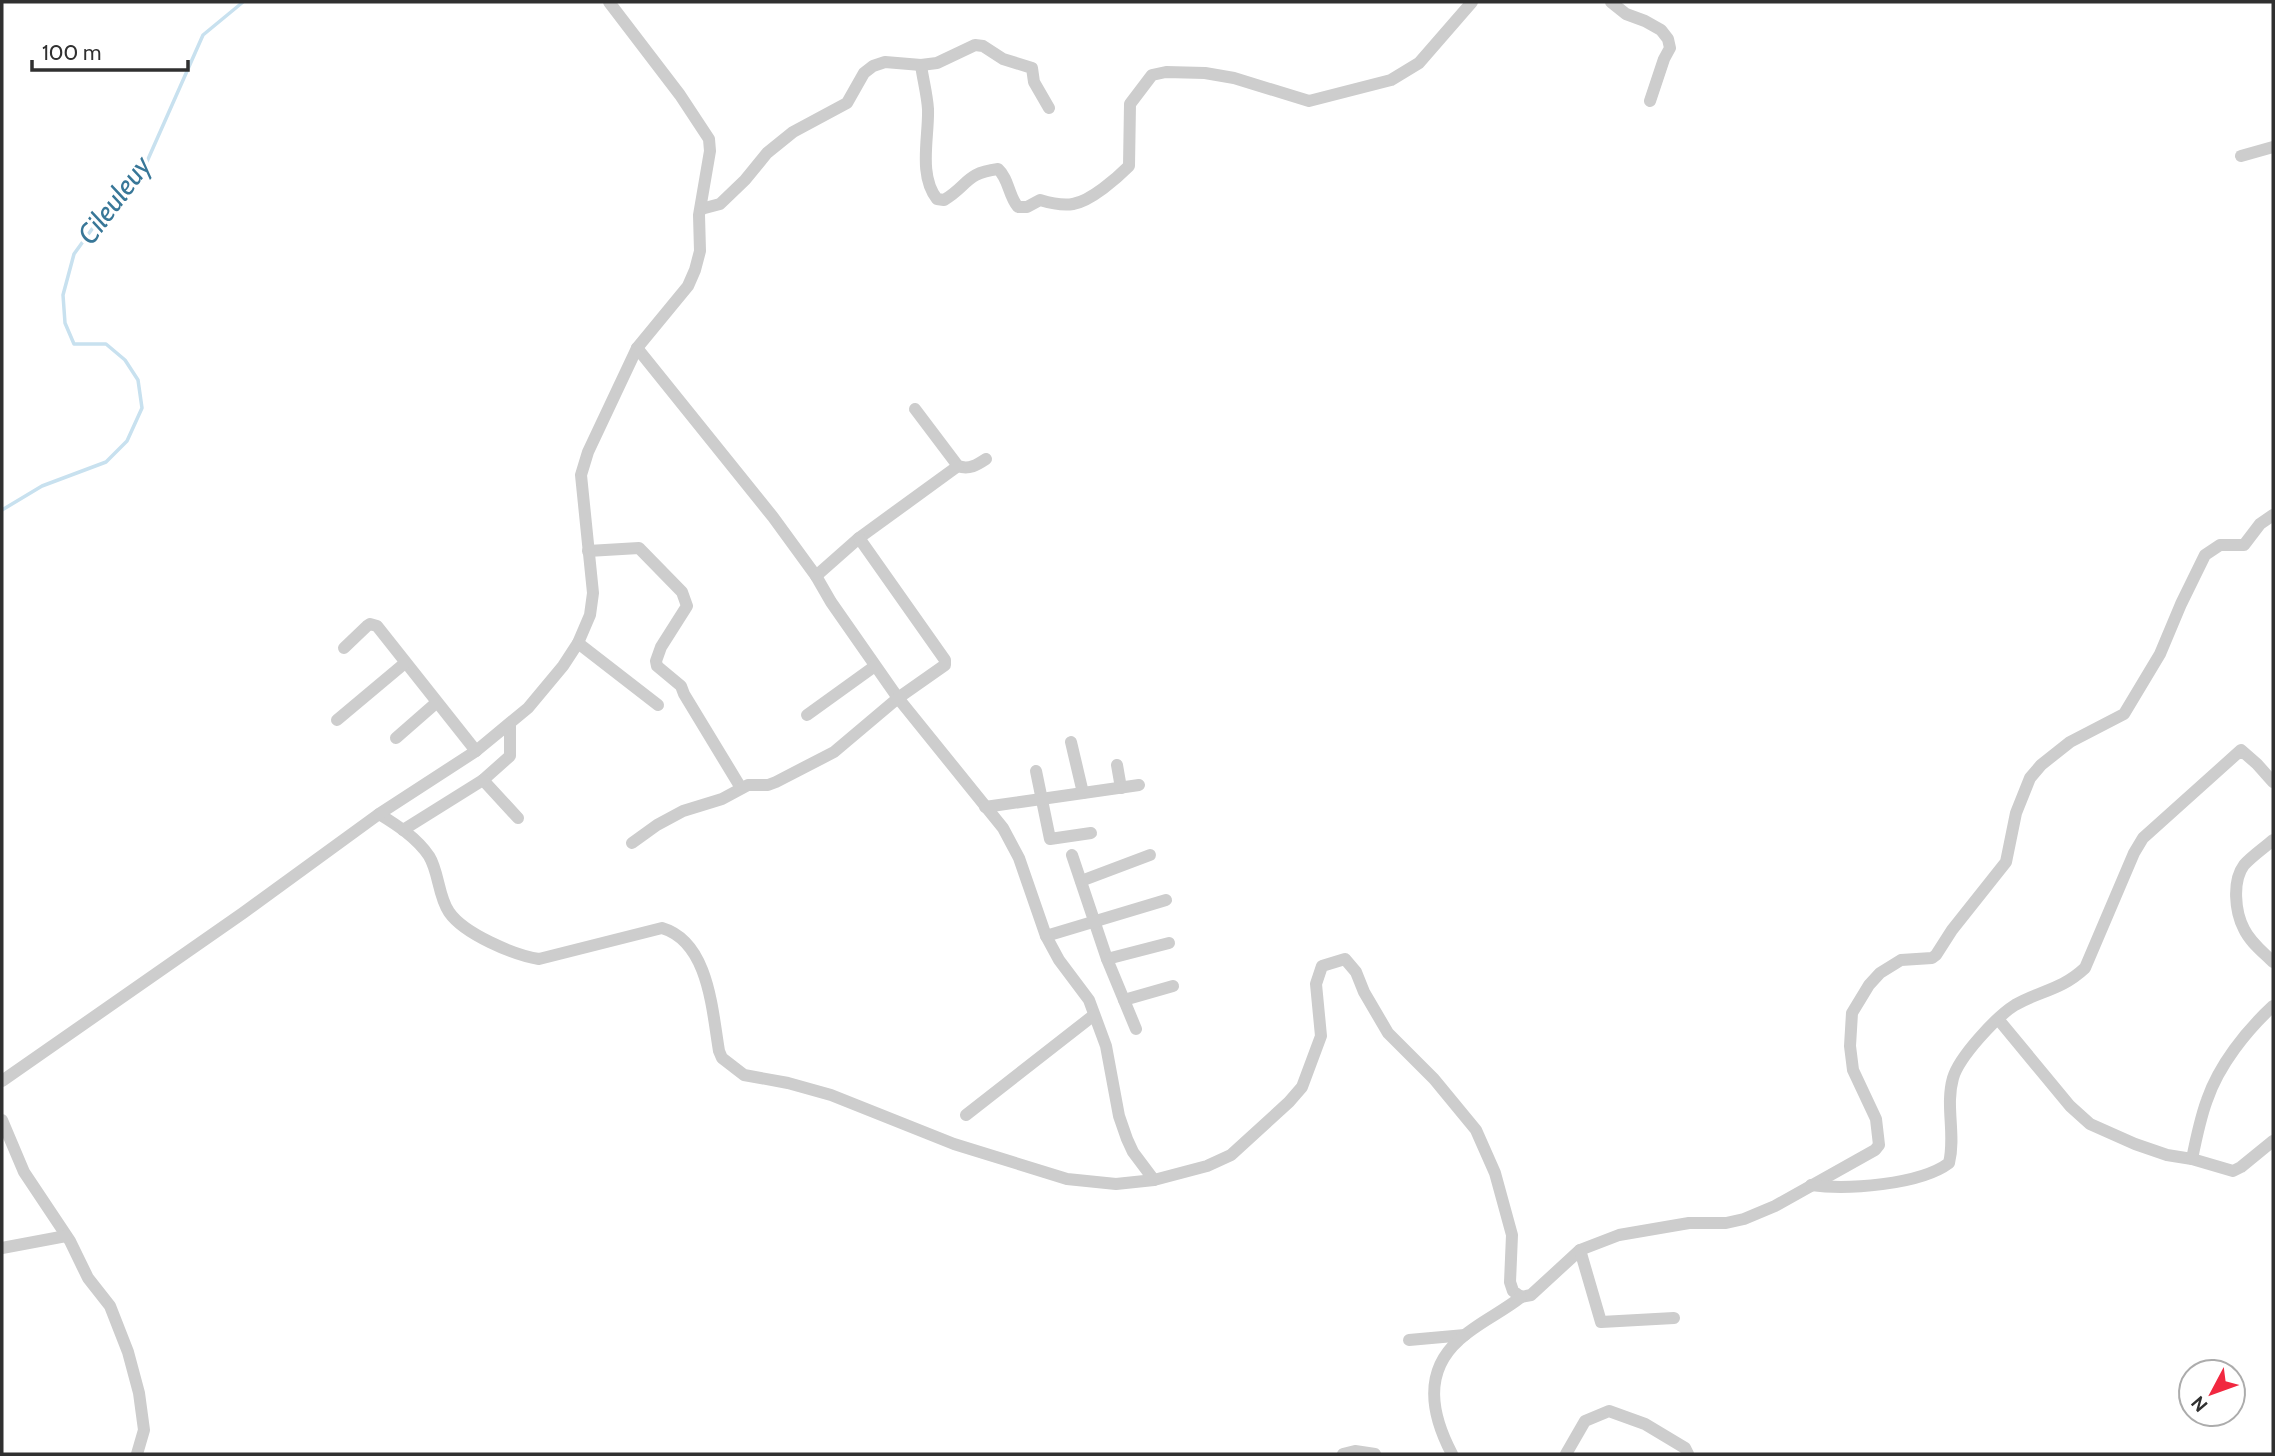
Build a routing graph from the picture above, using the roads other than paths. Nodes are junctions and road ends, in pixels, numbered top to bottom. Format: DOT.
graph roads {
  1 [pos="609,2"];
  2 [pos="1472,2"];
  3 [pos="1611,2"];
  4 [pos="921,65"];
  5 [pos="1650,101"];
  6 [pos="1049,108"];
  7 [pos="2273,147"];
  8 [pos="2241,156"];
  9 [pos="701,209"];
  10 [pos="636,348"];
  11 [pos="915,409"];
  12 [pos="986,458"];
  13 [pos="958,466"];
  14 [pos="2273,515"];
  15 [pos="859,538"];
  16 [pos="587,551"];
  17 [pos="816,576"];
  18 [pos="578,643"];
  19 [pos="344,648"];
  20 [pos="405,663"];
  21 [pos="876,666"];
  22 [pos="898,698"];
  23 [pos="436,703"];
  24 [pos="658,705"];
  25 [pos="807,715"];
  26 [pos="337,720"];
  27 [pos="510,724"];
  28 [pos="396,738"];
  29 [pos="1071,742"];
  30 [pos="476,751"];
  31 [pos="1117,765"];
  32 [pos="1036,771"];
  33 [pos="483,780"];
  34 [pos="2273,782"];
  35 [pos="1139,785"];
  36 [pos="1121,788"];
  37 [pos="741,789"];
  38 [pos="1083,793"];
  39 [pos="1041,801"];
  40 [pos="985,807"];
  41 [pos="379,814"];
  42 [pos="518,818"];
  43 [pos="403,830"];
  44 [pos="1091,832"];
  45 [pos="2273,840"];
  46 [pos="632,844"];
  47 [pos="1072,855"];
  48 [pos="1150,855"];
  49 [pos="1081,881"];
  50 [pos="1166,900"];
  51 [pos="1095,920"];
  52 [pos="1046,936"];
  53 [pos="1169,943"];
  54 [pos="1107,959"];
  55 [pos="2273,962"];
  56 [pos="1173,986"];
  57 [pos="1124,1000"];
  58 [pos="2273,1006"];
  59 [pos="1094,1016"];
  60 [pos="1998,1019"];
  61 [pos="1136,1028"];
  62 [pos="2,1080"];
  63 [pos="966,1115"];
  64 [pos="2,1120"];
  65 [pos="2273,1141"];
  66 [pos="2192,1159"];
  67 [pos="1154,1180"];
  68 [pos="1810,1185"];
  69 [pos="66,1236"];
  70 [pos="2,1248"];
  71 [pos="1580,1250"];
  72 [pos="1521,1297"];
  73 [pos="1674,1318"];
  74 [pos="1465,1335"];
  75 [pos="1409,1340"];
  76 [pos="136,1454"];
  77 [pos="1343,1454"];
  78 [pos="1375,1454"];
  79 [pos="1452,1454"];
  80 [pos="1566,1454"];
  81 [pos="1688,1454"];
  1 -- 9 [label="street"];
  2 -- 4 [label="street"];
  3 -- 5 [label="street"];
  4 -- 6 [label="street"];
  4 -- 9 [label="street"];
  7 -- 8 [label="street"];
  9 -- 10 [label="street"];
  10 -- 16 [label="street"];
  10 -- 17 [label="street"];
  11 -- 13 [label="street"];
  12 -- 13 [label="street"];
  13 -- 15 [label="street"];
  14 -- 68 [label="street"];
  15 -- 17 [label="street"];
  15 -- 22 [label="street"];
  16 -- 18 [label="street"];
  16 -- 37 [label="street"];
  17 -- 21 [label="street"];
  18 -- 24 [label="street"];
  18 -- 27 [label="street"];
  19 -- 20 [label="street"];
  20 -- 23 [label="street"];
  20 -- 26 [label="street"];
  21 -- 22 [label="street"];
  21 -- 25 [label="street"];
  22 -- 37 [label="street"];
  22 -- 40 [label="street"];
  23 -- 28 [label="street"];
  23 -- 30 [label="street"];
  27 -- 30 [label="street"];
  27 -- 33 [label="street"];
  29 -- 38 [label="street"];
  30 -- 41 [label="street"];
  31 -- 36 [label="street"];
  32 -- 39 [label="street"];
  33 -- 42 [label="street"];
  33 -- 43 [label="street"];
  34 -- 60 [label="street"];
  35 -- 36 [label="street"];
  36 -- 38 [label="street"];
  37 -- 46 [label="street"];
  38 -- 39 [label="street"];
  39 -- 40 [label="street"];
  39 -- 44 [label="street"];
  40 -- 52 [label="street"];
  41 -- 43 [label="street"];
  41 -- 62 [label="street"];
  43 -- 67 [label="street"];
  45 -- 55 [label="street"];
  47 -- 49 [label="street"];
  48 -- 49 [label="street"];
  49 -- 51 [label="street"];
  50 -- 51 [label="street"];
  51 -- 52 [label="street"];
  51 -- 54 [label="street"];
  52 -- 59 [label="street"];
  53 -- 54 [label="street"];
  54 -- 57 [label="street"];
  56 -- 57 [label="street"];
  57 -- 61 [label="street"];
  58 -- 66 [label="street"];
  59 -- 63 [label="street"];
  59 -- 67 [label="street"];
  60 -- 66 [label="street"];
  60 -- 68 [label="street"];
  64 -- 69 [label="street"];
  65 -- 66 [label="street"];
  67 -- 72 [label="street"];
  68 -- 71 [label="street"];
  69 -- 70 [label="street"];
  69 -- 76 [label="street"];
  71 -- 72 [label="street"];
  71 -- 73 [label="street"];
  72 -- 74 [label="street"];
  74 -- 75 [label="street"];
  74 -- 79 [label="street"];
  77 -- 78 [label="street"];
  80 -- 81 [label="street"];
}
